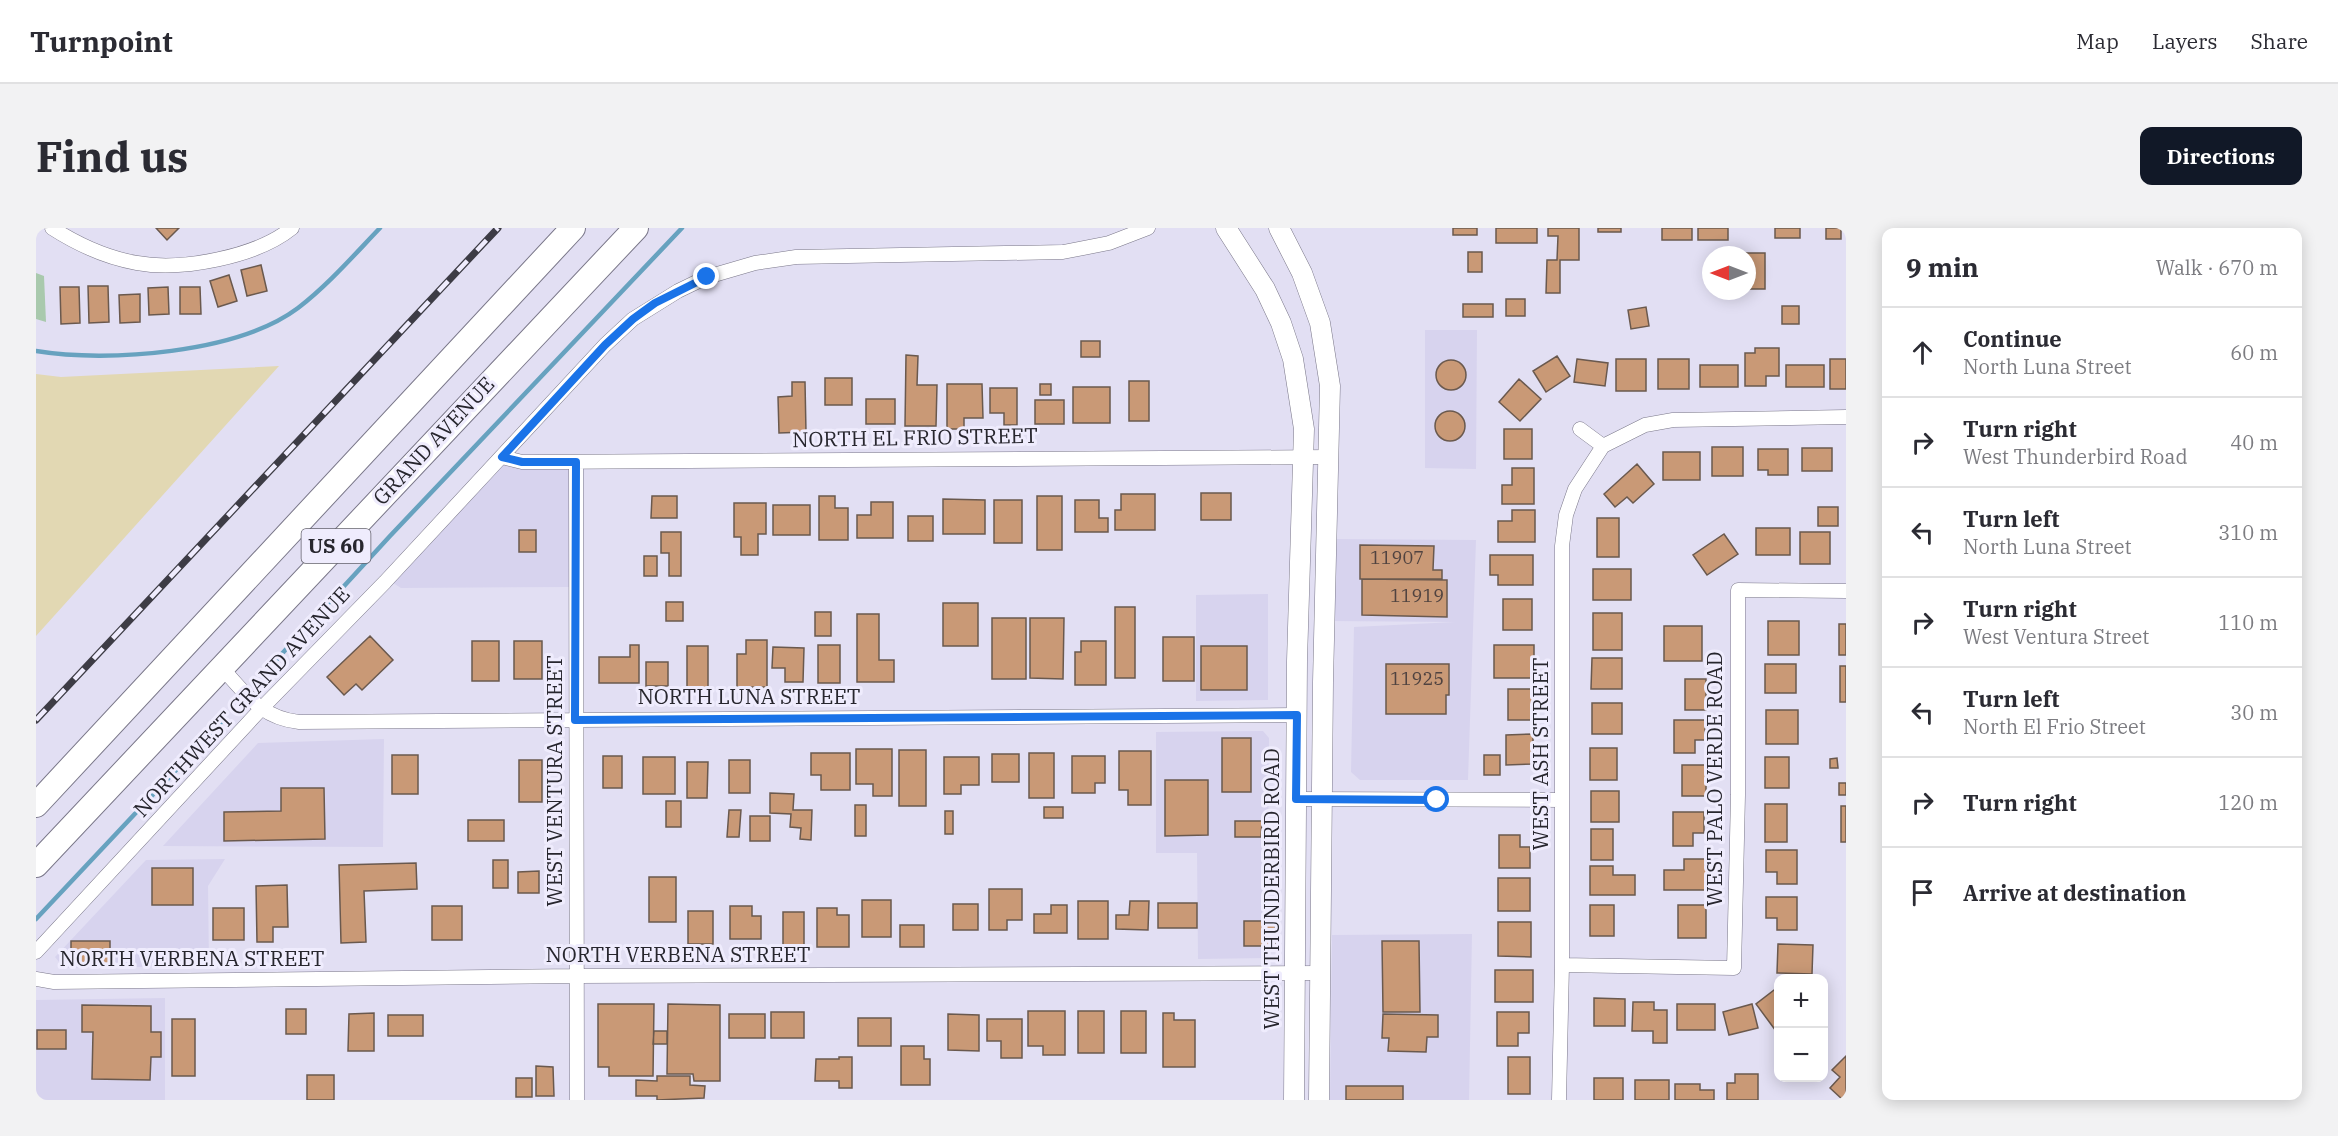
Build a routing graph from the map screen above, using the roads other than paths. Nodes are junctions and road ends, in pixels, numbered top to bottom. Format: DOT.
graph roads {
  1 [pos="52,228"];
  2 [pos="292,228"];
  3 [pos="573,228"];
  4 [pos="636,228"];
  5 [pos="1148,228"];
  6 [pos="1226,228"];
  7 [pos="1279,228"];
  8 [pos="1846,417"];
  9 [pos="1580,429"];
  10 [pos="1603,446"];
  11 [pos="502,457"];
  12 [pos="1304,457"];
  13 [pos="1330,457"];
  14 [pos="576,462"];
  15 [pos="1846,591"];
  16 [pos="222,668"];
  17 [pos="261,709"];
  18 [pos="1297,715"];
  19 [pos="575,720"];
  20 [pos="1296,799"];
  21 [pos="1322,799"];
  22 [pos="1563,800"];
  23 [pos="36,805"];
  24 [pos="36,865"];
  25 [pos="36,952"];
  26 [pos="1562,965"];
  27 [pos="1295,973"];
  28 [pos="1321,973"];
  29 [pos="577,976"];
  30 [pos="36,979"];
  31 [pos="577,1100"];
  32 [pos="1294,1100"];
  33 [pos="1319,1100"];
  34 [pos="1559,1100"];
  1 -- 2 [label="street"];
  3 -- 23 [label="highway, GRAND AVENUE / US 60"];
  4 -- 16 [label="highway, GRAND AVENUE / US 60"];
  5 -- 11 [label="street, NORTHWEST GRAND AVENUE"];
  6 -- 12 [label="main road, WEST THUNDERBIRD ROAD"];
  7 -- 13 [label="main road"];
  8 -- 10 [label="street"];
  9 -- 10 [label="street"];
  10 -- 22 [label="street, WEST ASH STREET"];
  11 -- 14 [label="street, NORTH EL FRIO STREET"];
  11 -- 17 [label="street, NORTHWEST GRAND AVENUE"];
  12 -- 13 [label="street, NORTH EL FRIO STREET"];
  12 -- 14 [label="street, NORTH EL FRIO STREET"];
  12 -- 18 [label="main road, WEST THUNDERBIRD ROAD"];
  13 -- 21 [label="main road"];
  14 -- 19 [label="street, WEST VENTURA STREET"];
  15 -- 26 [label="street, WEST PALO VERDE ROAD"];
  16 -- 17 [label="street, NORTH LUNA STREET"];
  16 -- 24 [label="highway, GRAND AVENUE / US 60"];
  17 -- 19 [label="street, NORTH LUNA STREET"];
  17 -- 25 [label="street, NORTHWEST GRAND AVENUE"];
  18 -- 19 [label="street, NORTH LUNA STREET"];
  18 -- 20 [label="main road, WEST THUNDERBIRD ROAD"];
  19 -- 29 [label="street, WEST VENTURA STREET"];
  20 -- 21 [label="street"];
  20 -- 27 [label="main road, WEST THUNDERBIRD ROAD"];
  21 -- 22 [label="street"];
  21 -- 28 [label="main road"];
  22 -- 26 [label="street, WEST ASH STREET"];
  26 -- 34 [label="street, WEST ASH STREET"];
  27 -- 28 [label="street, NORTH VERBENA STREET"];
  27 -- 29 [label="street, NORTH VERBENA STREET"];
  27 -- 32 [label="main road, WEST THUNDERBIRD ROAD"];
  28 -- 33 [label="main road"];
  29 -- 30 [label="street, NORTH VERBENA STREET"];
  29 -- 31 [label="street, WEST VENTURA STREET"];
}
